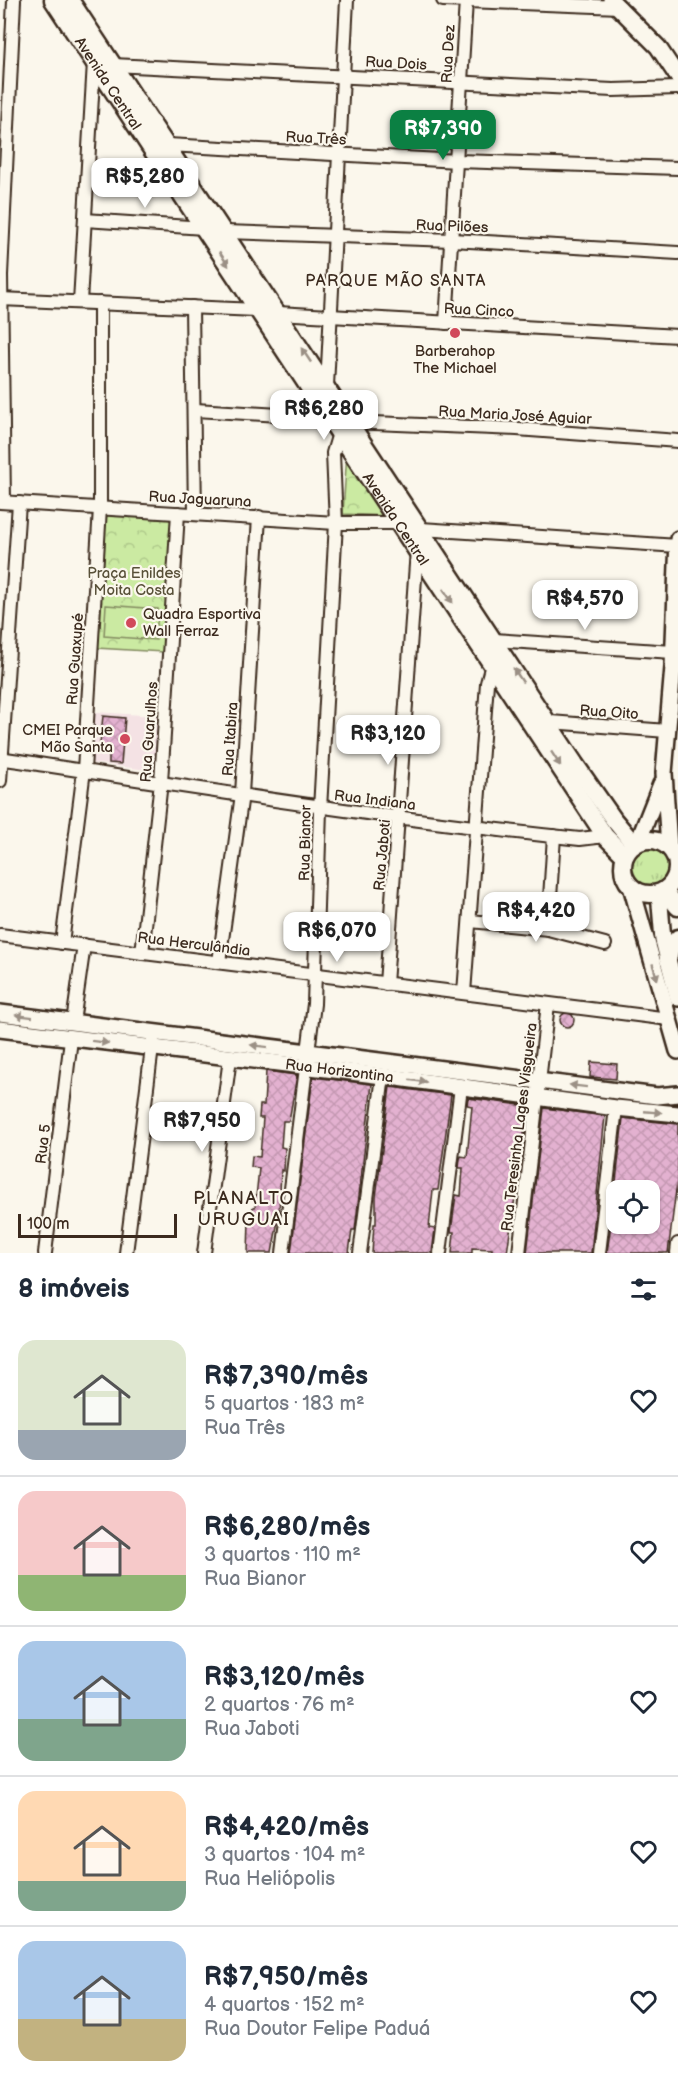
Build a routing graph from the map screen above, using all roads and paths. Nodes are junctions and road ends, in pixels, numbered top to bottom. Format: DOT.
graph roads {
  1 [pos="14,0"];
  2 [pos="53,0"];
  3 [pos="70,0"];
  4 [pos="347,0"];
  5 [pos="442,0"];
  6 [pos="466,1"];
  7 [pos="616,4"];
  8 [pos="94,62"];
  9 [pos="113,66"];
  10 [pos="342,75"];
  11 [pos="678,77"];
  12 [pos="462,82"];
  13 [pos="678,88"];
  14 [pos="138,114"];
  15 [pos="168,145"];
  16 [pos="338,154"];
  17 [pos="458,161"];
  18 [pos="678,168"];
  19 [pos="85,220"];
  20 [pos="204,228"];
  21 [pos="225,232"];
  22 [pos="333,237"];
  23 [pos="452,240"];
  24 [pos="678,253"];
  25 [pos="0,299"];
  26 [pos="80,302"];
  27 [pos="100,303"];
  28 [pos="192,307"];
  29 [pos="257,310"];
  30 [pos="278,313"];
  31 [pos="331,315"];
  32 [pos="446,323"];
  33 [pos="678,336"];
  34 [pos="0,374"];
  35 [pos="327,386"];
  36 [pos="195,410"];
  37 [pos="329,418"];
  38 [pos="344,428"];
  39 [pos="678,441"];
  40 [pos="2,502"];
  41 [pos="19,503"];
  42 [pos="100,508"];
  43 [pos="178,513"];
  44 [pos="195,514"];
  45 [pos="259,517"];
  46 [pos="336,523"];
  47 [pos="399,523"];
  48 [pos="421,529"];
  49 [pos="678,539"];
  50 [pos="678,546"];
  51 [pos="417,549"];
  52 [pos="677,604"];
  53 [pos="494,640"];
  54 [pos="675,662"];
  55 [pos="492,664"];
  56 [pos="530,705"];
  57 [pos="549,722"];
  58 [pos="667,731"];
  59 [pos="672,748"];
  60 [pos="1,758"];
  61 [pos="84,770"];
  62 [pos="664,772"];
  63 [pos="0,781"];
  64 [pos="161,782"];
  65 [pos="242,794"];
  66 [pos="320,809"];
  67 [pos="400,818"];
  68 [pos="478,827"];
  69 [pos="554,836"];
  70 [pos="605,836"];
  71 [pos="632,847"];
  72 [pos="669,847"];
  73 [pos="678,874"];
  74 [pos="631,886"];
  75 [pos="661,892"];
  76 [pos="678,907"];
  77 [pos="471,921"];
  78 [pos="548,929"];
  79 [pos="0,935"];
  80 [pos="678,938"];
  81 [pos="62,943"];
  82 [pos="605,944"];
  83 [pos="84,945"];
  84 [pos="142,953"];
  85 [pos="668,960"];
  86 [pos="219,962"];
  87 [pos="316,975"];
  88 [pos="386,984"];
  89 [pos="464,993"];
  90 [pos="678,998"];
  91 [pos="548,1004"];
  92 [pos="0,1013"];
  93 [pos="669,1019"];
  94 [pos="73,1022"];
  95 [pos="0,1029"];
  96 [pos="71,1039"];
  97 [pos="153,1041"];
  98 [pos="678,1051"];
  99 [pos="230,1058"];
  100 [pos="309,1060"];
  101 [pos="383,1076"];
  102 [pos="541,1081"];
  103 [pos="461,1088"];
  104 [pos="678,1094"];
  105 [pos="539,1098"];
  106 [pos="616,1108"];
  107 [pos="678,1114"];
  108 [pos="678,1244"];
  109 [pos="45,1253"];
  110 [pos="126,1253"];
  111 [pos="204,1253"];
  112 [pos="283,1253"];
  113 [pos="360,1253"];
  114 [pos="440,1253"];
  115 [pos="519,1253"];
  116 [pos="599,1253"];
  117 [pos="677,1253"];
  1 -- 25 [label="street"];
  2 -- 8 [label="main road, Avenida Central"];
  3 -- 9 [label="main road, Avenida Central"];
  4 -- 10 [label="street"];
  5 -- 6 [label="street"];
  6 -- 7 [label="street"];
  6 -- 12 [label="street, Rua Dez"];
  7 -- 11 [label="street"];
  8 -- 14 [label="main road, Avenida Central"];
  8 -- 19 [label="street"];
  9 -- 10 [label="street, Rua Dois"];
  9 -- 14 [label="main road, Avenida Central"];
  10 -- 12 [label="street, Rua Dois"];
  10 -- 16 [label="street"];
  12 -- 13 [label="street, Rua Dois"];
  12 -- 17 [label="street, Rua Dez"];
  14 -- 15 [label="main road, Avenida Central"];
  14 -- 20 [label="main road, Avenida Central"];
  15 -- 16 [label="street, Rua Três"];
  15 -- 21 [label="main road, Avenida Central"];
  16 -- 17 [label="street, Rua Três"];
  16 -- 22 [label="street"];
  17 -- 18 [label="street, Rua Três"];
  17 -- 23 [label="street, Rua Dez"];
  19 -- 20 [label="street"];
  19 -- 26 [label="street"];
  20 -- 29 [label="main road, Avenida Central, one-way"];
  21 -- 22 [label="street, Rua Pilões"];
  21 -- 30 [label="main road, Avenida Central"];
  22 -- 23 [label="street, Rua Pilões"];
  22 -- 31 [label="street"];
  23 -- 24 [label="street, Rua Pilões"];
  23 -- 32 [label="street, Rua Dez"];
  25 -- 26 [label="street"];
  25 -- 34 [label="street"];
  26 -- 27 [label="street"];
  27 -- 28 [label="street"];
  27 -- 42 [label="street, Rua Guaxupé"];
  28 -- 29 [label="street"];
  28 -- 36 [label="street"];
  29 -- 37 [label="main road, Avenida Central"];
  30 -- 31 [label="street, Rua Cinco"];
  35 -- 30 [label="main road, Avenida Central, one-way"];
  31 -- 32 [label="street, Rua Cinco"];
  31 -- 35 [label="street"];
  32 -- 33 [label="street, Rua Cinco"];
  34 -- 40 [label="street"];
  35 -- 38 [label="main road, Avenida Central"];
  36 -- 37 [label="street"];
  36 -- 44 [label="street"];
  37 -- 38 [label="main road, Avenida Central"];
  38 -- 39 [label="street, Rua Maria José Aguiar"];
  38 -- 46 [label="street, Rua Bianor"];
  38 -- 47 [label="main road, Avenida Central"];
  38 -- 48 [label="main road, Avenida Central"];
  40 -- 41 [label="street, Rua Jaguaruna"];
  41 -- 42 [label="street, Rua Jaguaruna"];
  41 -- 60 [label="street"];
  42 -- 43 [label="street, Rua Jaguaruna"];
  42 -- 61 [label="street, Rua Guaxupé"];
  43 -- 44 [label="street, Rua Jaguaruna"];
  43 -- 64 [label="street, Rua Guarulhos"];
  44 -- 45 [label="street, Rua Jaguaruna"];
  45 -- 46 [label="street, Rua Jaguaruna"];
  45 -- 65 [label="street, Rua Itabira"];
  46 -- 47 [label="street, Rua Jaguaruna"];
  46 -- 66 [label="street, Rua Bianor"];
  47 -- 51 [label="main road, Avenida Central"];
  48 -- 50 [label="street"];
  48 -- 53 [label="main road, Avenida Central"];
  49 -- 50 [label="street"];
  50 -- 52 [label="street"];
  51 -- 55 [label="main road, Avenida Central, one-way"];
  51 -- 67 [label="street, Rua Jaboti"];
  52 -- 54 [label="street"];
  53 -- 54 [label="street"];
  56 -- 53 [label="main road, Avenida Central, one-way"];
  54 -- 58 [label="street"];
  55 -- 56 [label="main road, Avenida Central"];
  55 -- 68 [label="street"];
  56 -- 57 [label="main road, Avenida Central"];
  56 -- 70 [label="main road, Avenida Central, one-way"];
  57 -- 58 [label="street, Rua Oito"];
  57 -- 71 [label="main road, Avenida Central"];
  58 -- 59 [label="street"];
  59 -- 62 [label="street"];
  60 -- 61 [label="street, Rua Indiana"];
  60 -- 63 [label="street"];
  61 -- 64 [label="street, Rua Indiana"];
  61 -- 81 [label="street, Rua Guaxupé"];
  62 -- 71 [label="street"];
  62 -- 72 [label="street"];
  64 -- 65 [label="street, Rua Indiana"];
  64 -- 84 [label="street, Rua Guarulhos"];
  65 -- 66 [label="street, Rua Indiana"];
  65 -- 86 [label="street, Rua Itabira"];
  66 -- 67 [label="street, Rua Indiana"];
  66 -- 87 [label="street, Rua Bianor"];
  67 -- 68 [label="street, Rua Indiana"];
  67 -- 88 [label="street, Rua Jaboti"];
  68 -- 69 [label="street, Rua Indiana"];
  68 -- 77 [label="street"];
  69 -- 70 [label="street, Rua Indiana"];
  69 -- 78 [label="street"];
  70 -- 71 [label="main road, Avenida Central"];
  71 -- 72 [label="main road"];
  71 -- 74 [label="main road"];
  72 -- 73 [label="main road"];
  73 -- 75 [label="main road"];
  74 -- 75 [label="main road"];
  74 -- 93 [label="street, one-way"];
  75 -- 76 [label="main road"];
  75 -- 85 [label="street"];
  77 -- 78 [label="street"];
  77 -- 89 [label="street"];
  78 -- 82 [label="street"];
  79 -- 81 [label="street, Rua Herculândia"];
  80 -- 85 [label="main road"];
  81 -- 83 [label="street, Rua Herculândia"];
  83 -- 84 [label="street, Rua Herculândia"];
  83 -- 94 [label="street"];
  84 -- 86 [label="street, Rua Herculândia"];
  85 -- 90 [label="street"];
  86 -- 87 [label="street, Rua Herculândia"];
  87 -- 88 [label="street, Rua Herculândia"];
  87 -- 100 [label="street, Rua Bianor"];
  88 -- 89 [label="street, Rua Herculândia"];
  89 -- 91 [label="street, Rua Herculândia"];
  91 -- 93 [label="street, Rua Herculândia"];
  91 -- 102 [label="street, Rua Teresinha Lages Visgueira"];
  94 -- 92 [label="street, Rua Horizontina, one-way"];
  93 -- 98 [label="street"];
  94 -- 97 [label="street, Rua Horizontina"];
  95 -- 96 [label="street, Rua Horizontina"];
  96 -- 97 [label="street, Rua Horizontina, one-way"];
  96 -- 109 [label="street, Rua 5"];
  97 -- 99 [label="street, Rua Horizontina"];
  100 -- 97 [label="street, Rua Horizontina, one-way"];
  97 -- 110 [label="street"];
  99 -- 100 [label="street, Rua Horizontina"];
  99 -- 111 [label="street"];
  100 -- 101 [label="street, Rua Horizontina"];
  100 -- 102 [label="street, Rua Horizontina"];
  100 -- 112 [label="street, Rua Bianor"];
  101 -- 103 [label="street, Rua Horizontina, one-way"];
  101 -- 113 [label="street"];
  104 -- 102 [label="street, Rua Horizontina, one-way"];
  102 -- 105 [label="street, Rua Teresinha Lages Visgueira"];
  103 -- 105 [label="street, Rua Horizontina"];
  103 -- 114 [label="street"];
  105 -- 106 [label="street, Rua Horizontina"];
  105 -- 115 [label="street, Rua Teresinha Lages Visgueira"];
  106 -- 107 [label="street, Rua Horizontina, one-way"];
  106 -- 116 [label="street"];
  108 -- 117 [label="street"];
}
